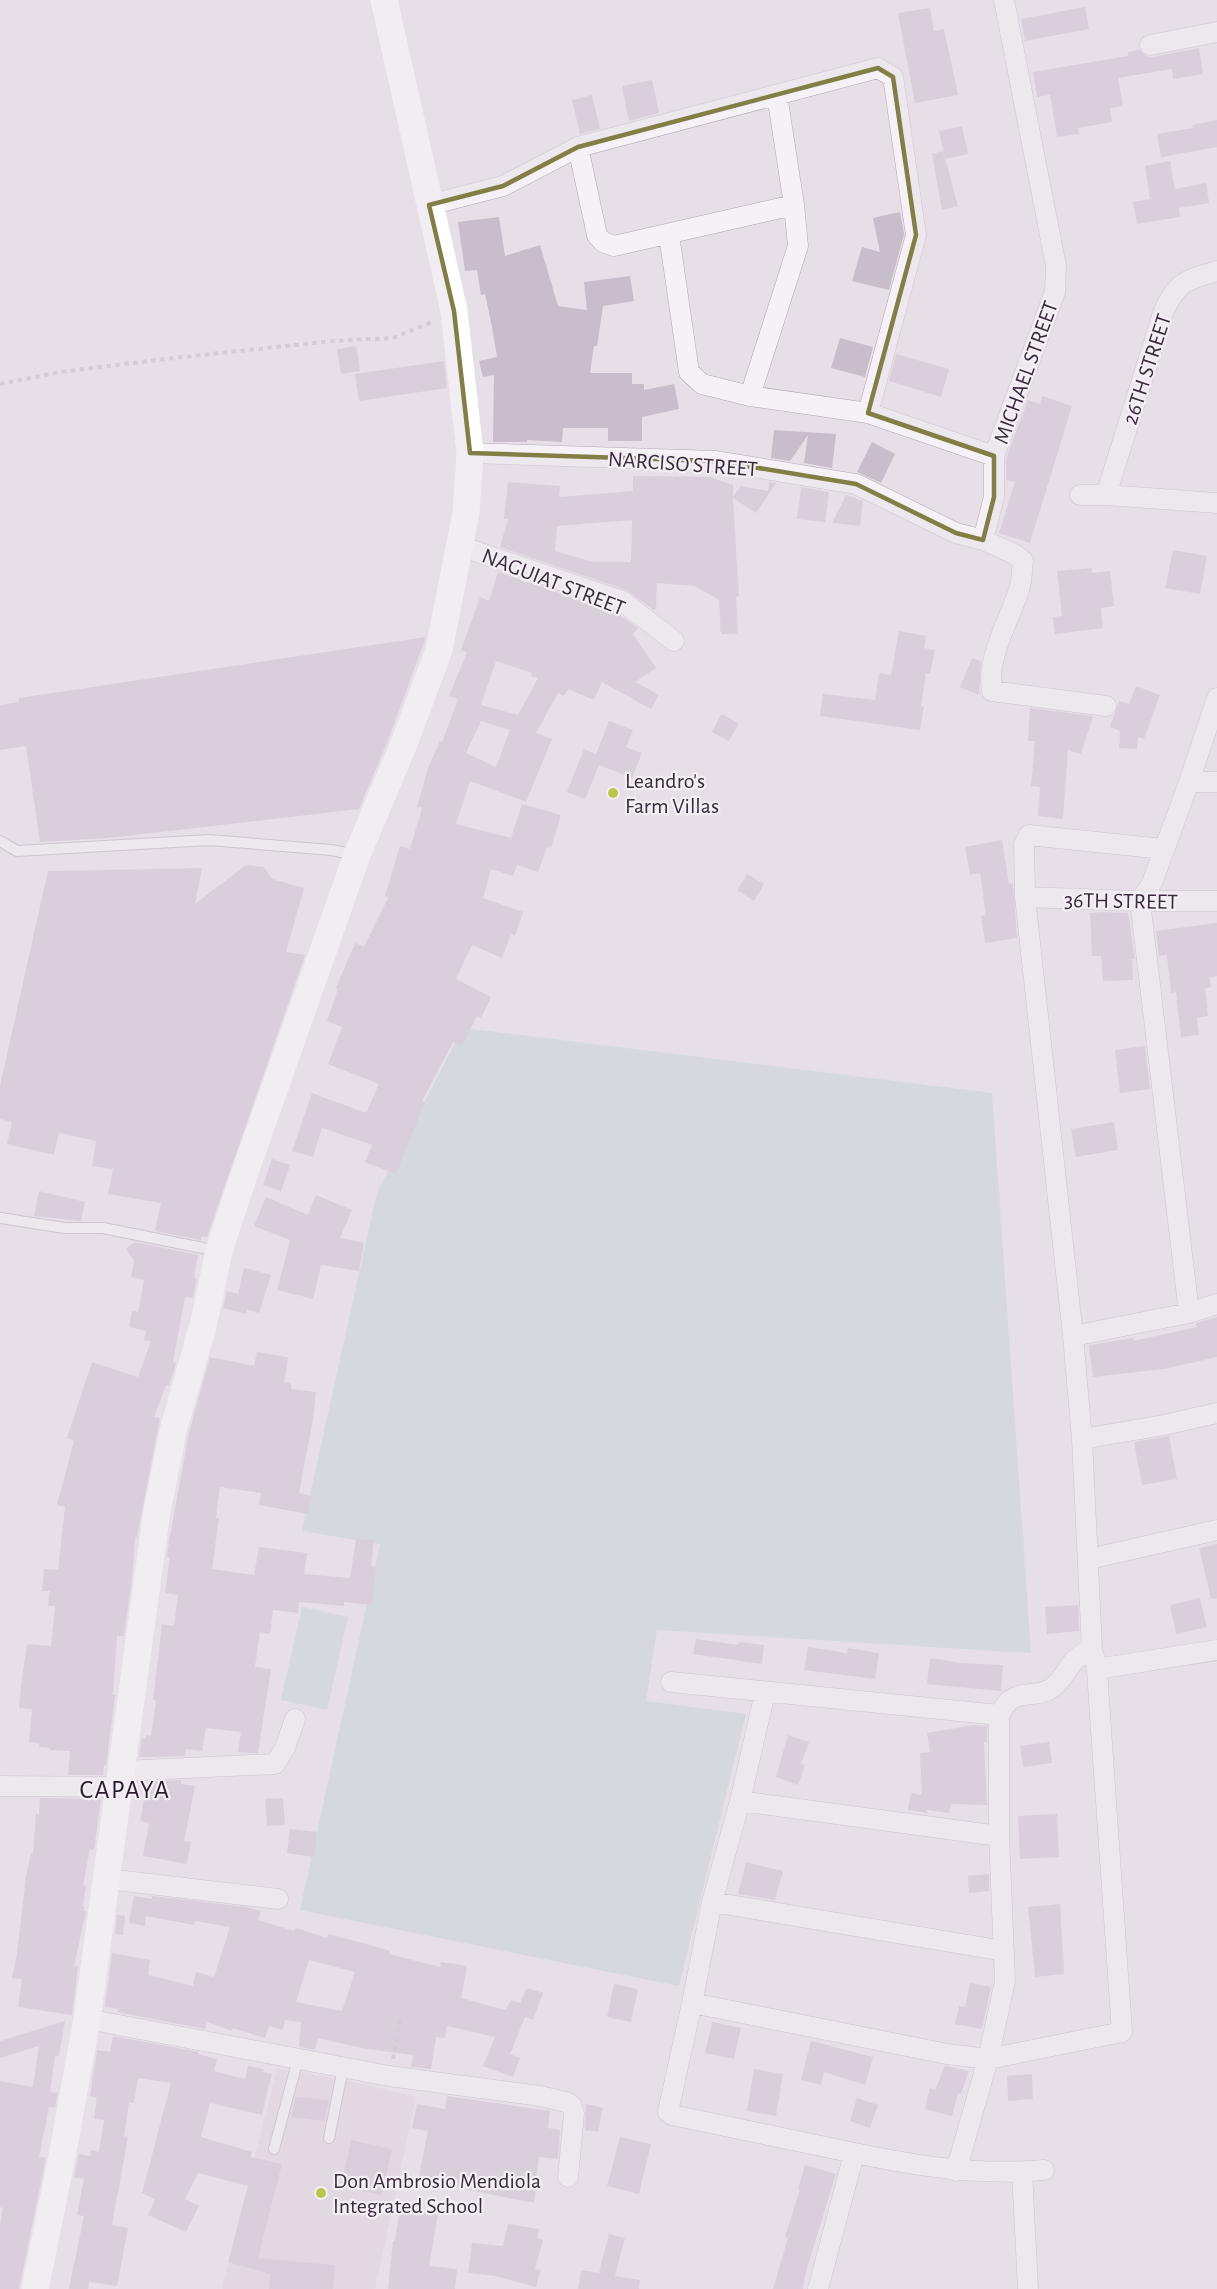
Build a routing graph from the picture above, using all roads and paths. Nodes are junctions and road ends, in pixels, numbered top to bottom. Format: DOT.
graph roads {
  1 [pos="384,0"];
  2 [pos="1004,0"];
  3 [pos="1217,32"];
  4 [pos="1150,45"];
  5 [pos="777,95"];
  6 [pos="578,147"];
  7 [pos="429,205"];
  8 [pos="794,205"];
  9 [pos="669,235"];
  10 [pos="1217,271"];
  11 [pos="454,311"];
  12 [pos="0,384"];
  13 [pos="750,396"];
  14 [pos="868,413"];
  15 [pos="470,453"];
  16 [pos="994,456"];
  17 [pos="1080,495"];
  18 [pos="1106,495"];
  19 [pos="1217,503"];
  20 [pos="983,540"];
  21 [pos="460,546"];
  22 [pos="674,642"];
  23 [pos="1217,698"];
  24 [pos="1106,706"];
  25 [pos="1189,782"];
  26 [pos="1217,782"];
  27 [pos="0,841"];
  28 [pos="1164,849"];
  29 [pos="357,855"];
  30 [pos="1025,897"];
  31 [pos="1140,901"];
  32 [pos="1217,901"];
  33 [pos="0,1218"];
  34 [pos="219,1251"];
  35 [pos="1217,1304"];
  36 [pos="1189,1313"];
  37 [pos="1073,1336"];
  38 [pos="1217,1413"];
  39 [pos="1082,1439"];
  40 [pos="1217,1530"];
  41 [pos="1089,1559"];
  42 [pos="1092,1649"];
  43 [pos="1217,1650"];
  44 [pos="1097,1669"];
  45 [pos="670,1682"];
  46 [pos="765,1693"];
  47 [pos="999,1715"];
  48 [pos="295,1719"];
  49 [pos="120,1779"];
  50 [pos="0,1786"];
  51 [pos="740,1801"];
  52 [pos="999,1836"];
  53 [pos="107,1879"];
  54 [pos="278,1899"];
  55 [pos="712,1902"];
  56 [pos="1004,1951"];
  57 [pos="693,2002"];
  58 [pos="401,2013"];
  59 [pos="87,2019"];
  60 [pos="298,2059"];
  61 [pos="988,2059"];
  62 [pos="343,2068"];
  63 [pos="389,2076"];
  64 [pos="329,2138"];
  65 [pos="274,2149"];
  66 [pos="854,2154"];
  67 [pos="1044,2170"];
  68 [pos="956,2171"];
  69 [pos="1022,2172"];
  70 [pos="568,2177"];
  71 [pos="35,2289"];
  72 [pos="818,2289"];
  73 [pos="1028,2289"];
  1 -- 7 [label="street"];
  2 -- 16 [label="street, MICHAEL STREET"];
  3 -- 4 [label="street"];
  5 -- 6 [label="street"];
  5 -- 8 [label="street"];
  5 -- 14 [label="street"];
  6 -- 7 [label="street"];
  6 -- 9 [label="street"];
  7 -- 11 [label="street"];
  8 -- 9 [label="street"];
  8 -- 13 [label="street"];
  9 -- 13 [label="street"];
  10 -- 18 [label="street, 26TH STREET"];
  11 -- 12 [label="path"];
  11 -- 15 [label="street"];
  13 -- 14 [label="street"];
  14 -- 16 [label="street"];
  15 -- 20 [label="street, NARCISO STREET"];
  15 -- 21 [label="street"];
  16 -- 20 [label="street, MICHAEL STREET"];
  17 -- 18 [label="street"];
  18 -- 19 [label="street"];
  20 -- 24 [label="street"];
  21 -- 22 [label="street, NAGUIAT STREET"];
  21 -- 29 [label="street"];
  23 -- 25 [label="street"];
  25 -- 26 [label="street"];
  25 -- 28 [label="street"];
  27 -- 29 [label="lane"];
  28 -- 30 [label="street"];
  28 -- 31 [label="street"];
  29 -- 34 [label="street"];
  30 -- 31 [label="street, 36TH STREET"];
  30 -- 37 [label="street"];
  31 -- 32 [label="street, 36TH STREET"];
  31 -- 36 [label="street"];
  33 -- 34 [label="lane"];
  34 -- 49 [label="street"];
  35 -- 36 [label="street"];
  36 -- 37 [label="street"];
  37 -- 39 [label="street"];
  38 -- 39 [label="street"];
  39 -- 41 [label="street"];
  40 -- 41 [label="street"];
  41 -- 42 [label="street"];
  42 -- 44 [label="street"];
  42 -- 47 [label="street"];
  43 -- 44 [label="street"];
  44 -- 61 [label="street"];
  45 -- 46 [label="street"];
  46 -- 47 [label="street"];
  46 -- 51 [label="street"];
  47 -- 52 [label="street"];
  48 -- 49 [label="street"];
  49 -- 50 [label="street"];
  49 -- 53 [label="street"];
  51 -- 52 [label="street"];
  51 -- 55 [label="street"];
  52 -- 56 [label="street"];
  53 -- 54 [label="street"];
  53 -- 59 [label="street"];
  55 -- 56 [label="street"];
  55 -- 57 [label="street"];
  56 -- 61 [label="street"];
  57 -- 61 [label="street"];
  57 -- 66 [label="street"];
  58 -- 63 [label="path"];
  59 -- 60 [label="street"];
  59 -- 71 [label="street"];
  60 -- 62 [label="street"];
  60 -- 65 [label="lane"];
  61 -- 68 [label="street"];
  62 -- 63 [label="street"];
  62 -- 64 [label="lane"];
  63 -- 70 [label="street"];
  66 -- 68 [label="street"];
  66 -- 72 [label="street"];
  67 -- 69 [label="street"];
  68 -- 69 [label="street"];
  69 -- 73 [label="street"];
}
